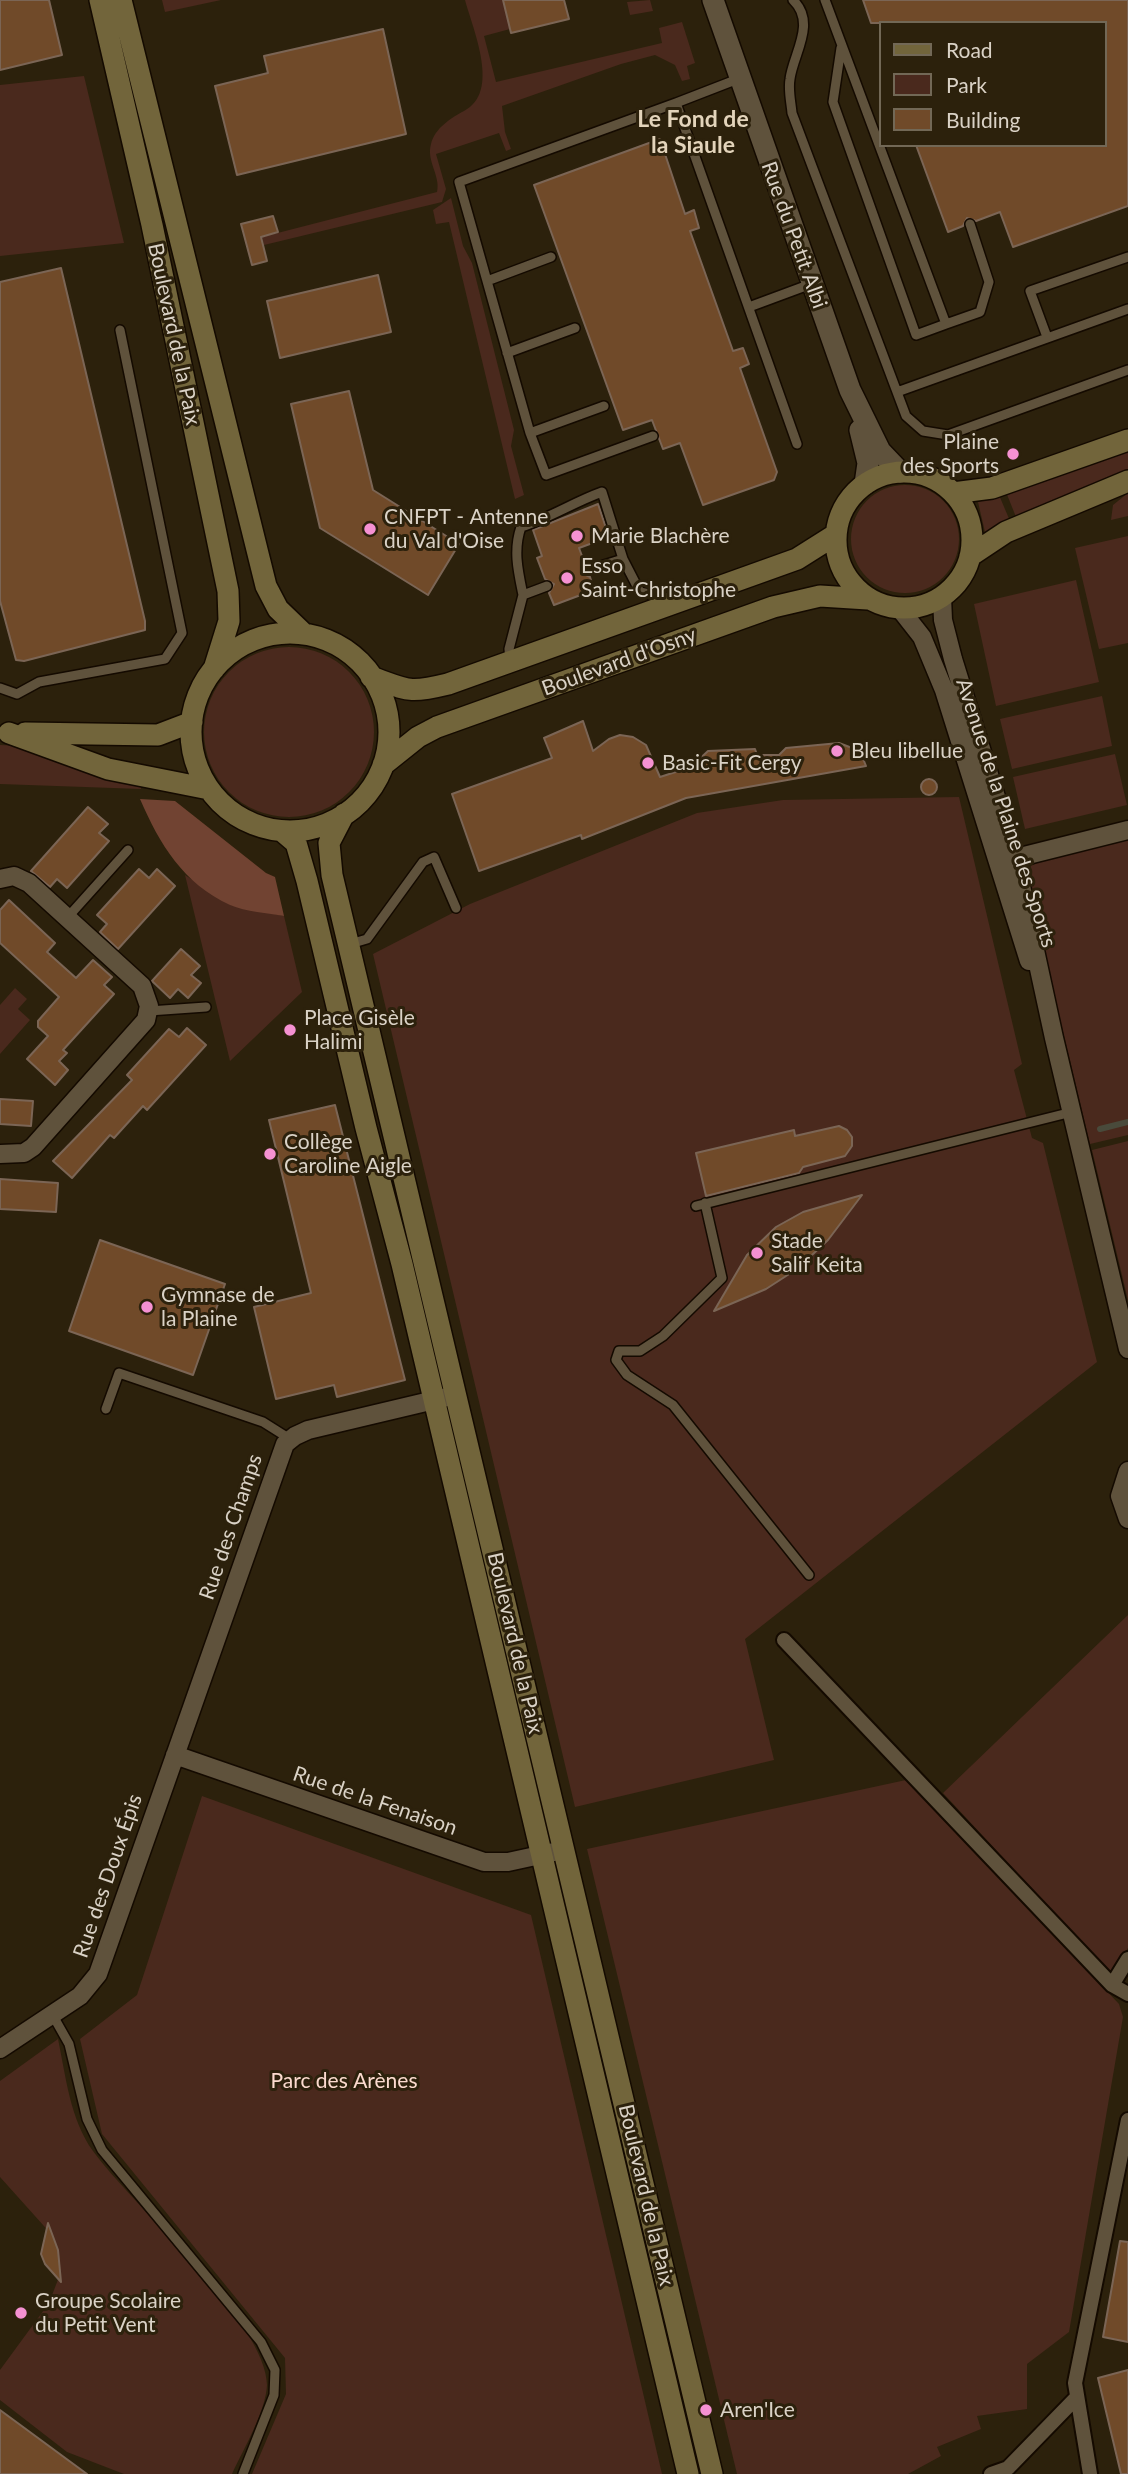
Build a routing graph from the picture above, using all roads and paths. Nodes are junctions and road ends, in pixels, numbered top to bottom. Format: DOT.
graph roads {
  1 [pos="100,0"];
  2 [pos="121,0"];
  3 [pos="793,0"];
  4 [pos="825,0"];
  5 [pos="715,1"];
  6 [pos="841,47"];
  7 [pos="738,79"];
  8 [pos="676,103"];
  9 [pos="970,224"];
  10 [pos="551,257"];
  11 [pos="1128,257"];
  12 [pos="487,281"];
  13 [pos="811,284"];
  14 [pos="749,307"];
  15 [pos="1128,309"];
  16 [pos="946,324"];
  17 [pos="575,328"];
  18 [pos="120,330"];
  19 [pos="1047,337"];
  20 [pos="507,353"];
  21 [pos="1128,370"];
  22 [pos="850,390"];
  23 [pos="897,392"];
  24 [pos="604,406"];
  25 [pos="530,433"];
  26 [pos="653,436"];
  27 [pos="1128,440"];
  28 [pos="797,444"];
  29 [pos="900,472"];
  30 [pos="1128,481"];
  31 [pos="864,484"];
  32 [pos="953,493"];
  33 [pos="835,535"];
  34 [pos="971,556"];
  35 [pos="623,559"];
  36 [pos="587,570"];
  37 [pos="547,586"];
  38 [pos="523,595"];
  39 [pos="942,597"];
  40 [pos="868,599"];
  41 [pos="681,600"];
  42 [pos="900,609"];
  43 [pos="304,634"];
  44 [pos="510,660"];
  45 [pos="214,669"];
  46 [pos="371,677"];
  47 [pos="0,688"];
  48 [pos="192,722"];
  49 [pos="4,733"];
  50 [pos="383,765"];
  51 [pos="209,789"];
  52 [pos="344,814"];
  53 [pos="1128,830"];
  54 [pos="282,831"];
  55 [pos="128,850"];
  56 [pos="1015,858"];
  57 [pos="997,863"];
  58 [pos="0,879"];
  59 [pos="456,908"];
  60 [pos="67,918"];
  61 [pos="350,944"];
  62 [pos="206,1007"];
  63 [pos="149,1011"];
  64 [pos="1054,1038"];
  65 [pos="1072,1112"];
  66 [pos="0,1154"];
  67 [pos="1128,1349"];
  68 [pos="456,1395"];
  69 [pos="432,1400"];
  70 [pos="106,1409"];
  71 [pos="290,1439"];
  72 [pos="1128,1471"];
  73 [pos="1128,1519"];
  74 [pos="809,1575"];
  75 [pos="783,1640"];
  76 [pos="175,1755"];
  77 [pos="564,1849"];
  78 [pos="540,1856"];
  79 [pos="1128,1959"];
  80 [pos="1112,1985"];
  81 [pos="1128,1994"];
  82 [pos="52,2014"];
  83 [pos="0,2049"];
  84 [pos="1128,2120"];
  85 [pos="1077,2397"];
  86 [pos="1009,2471"];
  87 [pos="243,2474"];
  88 [pos="688,2474"];
  89 [pos="712,2474"];
  90 [pos="992,2474"];
  91 [pos="1090,2474"];
  1 -- 45 [label="main road, Boulevard de la Paix"];
  2 -- 43 [label="main road, Boulevard de la Paix"];
  3 -- 23 [label="lane"];
  4 -- 6 [label="lane"];
  5 -- 7 [label="street, Rue du Petit Albi"];
  6 -- 16 [label="lane"];
  6 -- 16 [label="lane"];
  7 -- 8 [label="lane"];
  7 -- 13 [label="street, Rue du Petit Albi"];
  8 -- 12 [label="lane"];
  8 -- 14 [label="lane"];
  9 -- 16 [label="lane"];
  10 -- 12 [label="lane"];
  11 -- 19 [label="lane"];
  12 -- 20 [label="lane"];
  13 -- 14 [label="lane"];
  13 -- 22 [label="street, Rue du Petit Albi"];
  14 -- 28 [label="lane"];
  15 -- 19 [label="lane"];
  17 -- 20 [label="lane"];
  18 -- 47 [label="lane"];
  19 -- 23 [label="lane"];
  20 -- 25 [label="lane"];
  21 -- 23 [label="lane"];
  22 -- 29 [label="street, Rue du Petit Albi"];
  22 -- 31 [label="street, Rue du Petit Albi"];
  24 -- 25 [label="lane"];
  25 -- 26 [label="lane"];
  27 -- 32 [label="main road"];
  29 -- 31 [label="main road"];
  29 -- 32 [label="main road"];
  30 -- 34 [label="main road"];
  31 -- 33 [label="main road"];
  32 -- 34 [label="main road"];
  33 -- 40 [label="main road"];
  33 -- 41 [label="main road, Boulevard d'Osny"];
  34 -- 39 [label="main road"];
  35 -- 36 [label="lane"];
  35 -- 38 [label="lane"];
  35 -- 41 [label="lane"];
  37 -- 38 [label="lane"];
  38 -- 44 [label="lane"];
  39 -- 42 [label="main road"];
  39 -- 56 [label="street, Avenue de la Plaine des Sports"];
  40 -- 42 [label="main road"];
  40 -- 50 [label="main road, Boulevard d'Osny"];
  41 -- 44 [label="main road, Boulevard d'Osny"];
  42 -- 57 [label="street, Avenue de la Plaine des Sports"];
  43 -- 45 [label="main road"];
  43 -- 46 [label="main road"];
  44 -- 46 [label="main road, Boulevard d'Osny"];
  45 -- 48 [label="main road"];
  46 -- 50 [label="main road"];
  48 -- 49 [label="main road"];
  48 -- 51 [label="main road"];
  49 -- 51 [label="main road"];
  50 -- 52 [label="main road"];
  51 -- 54 [label="main road"];
  52 -- 54 [label="main road"];
  52 -- 61 [label="main road, Boulevard de la Paix"];
  53 -- 56 [label="street"];
  54 -- 69 [label="main road, Boulevard de la Paix"];
  55 -- 60 [label="lane"];
  56 -- 57 [label="street"];
  56 -- 64 [label="street, Avenue de la Plaine des Sports"];
  57 -- 64 [label="street, Avenue de la Plaine des Sports"];
  58 -- 60 [label="street"];
  59 -- 61 [label="lane"];
  60 -- 63 [label="street"];
  61 -- 68 [label="main road, Boulevard de la Paix"];
  62 -- 63 [label="lane"];
  63 -- 66 [label="street"];
  64 -- 65 [label="street, Avenue de la Plaine des Sports"];
  65 -- 67 [label="street, Avenue de la Plaine des Sports"];
  65 -- 74 [label="lane"];
  68 -- 69 [label="street, Rue des Champs"];
  68 -- 77 [label="main road, Boulevard de la Paix"];
  69 -- 71 [label="street, Rue des Champs"];
  69 -- 78 [label="main road, Boulevard de la Paix"];
  70 -- 71 [label="lane"];
  71 -- 76 [label="street, Rue des Champs"];
  72 -- 73 [label="street"];
  75 -- 80 [label="street"];
  76 -- 78 [label="street, Rue de la Fenaison"];
  76 -- 82 [label="street, Rue des Doux Épis"];
  77 -- 78 [label="street, Rue de la Fenaison"];
  77 -- 89 [label="main road, Boulevard de la Paix"];
  78 -- 88 [label="main road, Boulevard de la Paix"];
  79 -- 80 [label="street"];
  80 -- 81 [label="street"];
  82 -- 83 [label="street, Rue des Doux Épis"];
  82 -- 87 [label="lane"];
  84 -- 85 [label="street"];
  85 -- 86 [label="street"];
  85 -- 91 [label="street"];
  86 -- 90 [label="street"];
}
